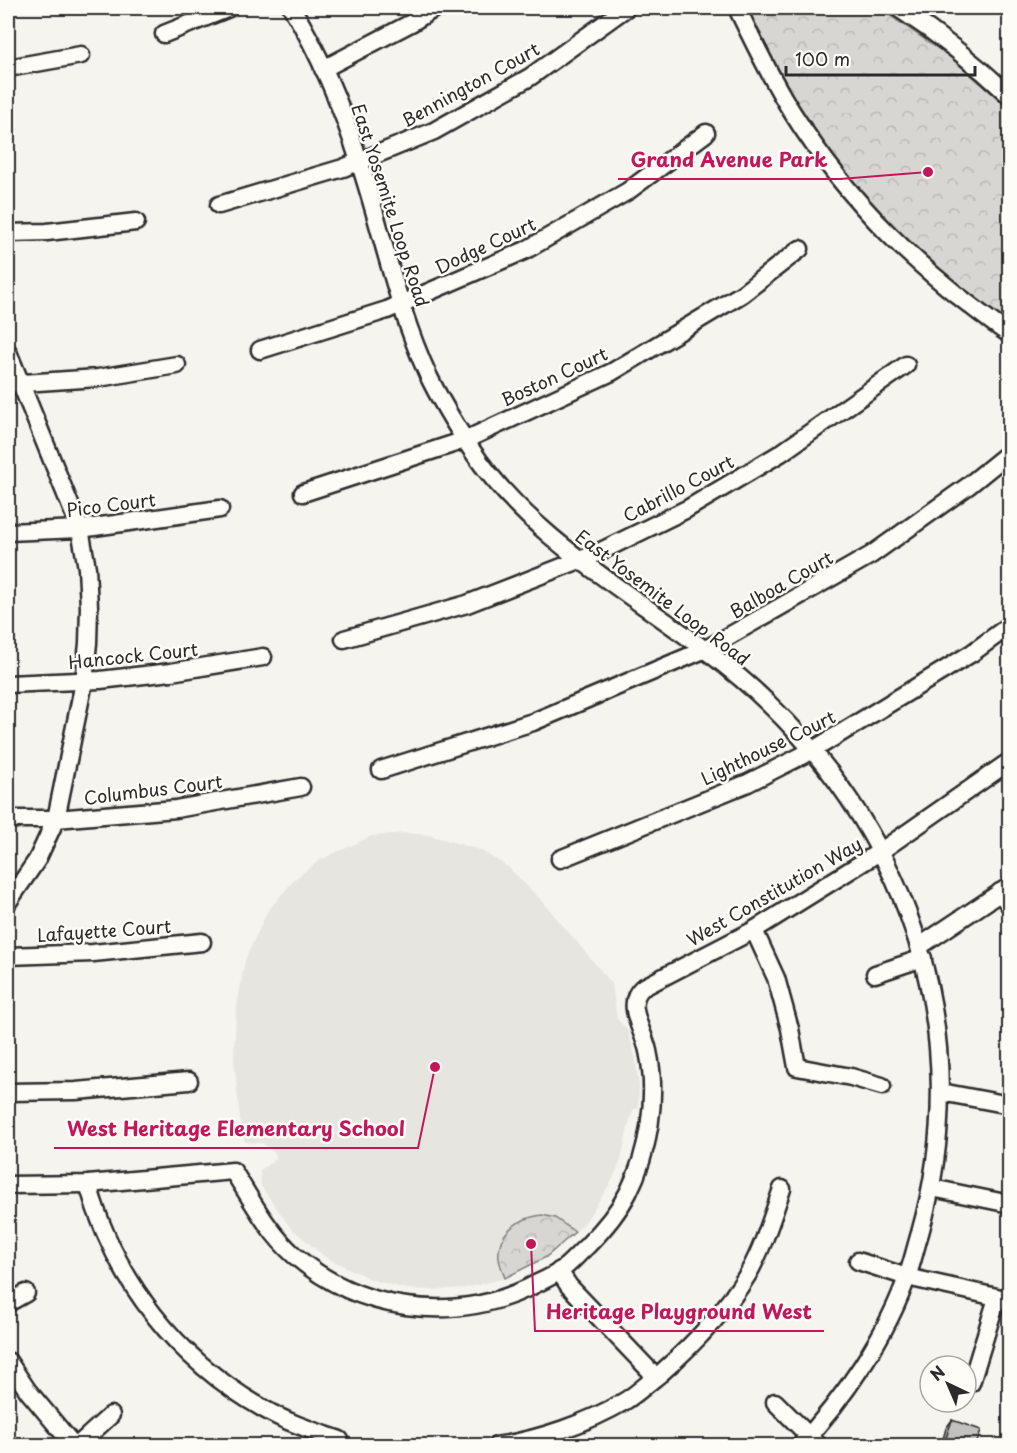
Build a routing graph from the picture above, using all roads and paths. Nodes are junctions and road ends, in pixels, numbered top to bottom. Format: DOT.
graph roads {
  1 [pos="229,8"];
  2 [pos="292,8"];
  3 [pos="435,8"];
  4 [pos="626,8"];
  5 [pos="737,8"];
  6 [pos="898,8"];
  7 [pos="164,34"];
  8 [pos="81,55"];
  9 [pos="8,68"];
  10 [pos="324,69"];
  11 [pos="1010,96"];
  12 [pos="706,134"];
  13 [pos="359,162"];
  14 [pos="219,205"];
  15 [pos="136,222"];
  16 [pos="8,234"];
  17 [pos="800,249"];
  18 [pos="402,305"];
  19 [pos="1010,335"];
  20 [pos="260,350"];
  21 [pos="8,352"];
  22 [pos="177,365"];
  23 [pos="906,365"];
  24 [pos="14,384"];
  25 [pos="465,440"];
  26 [pos="1010,452"];
  27 [pos="303,493"];
  28 [pos="220,509"];
  29 [pos="80,529"];
  30 [pos="8,532"];
  31 [pos="580,561"];
  32 [pos="1010,625"];
  33 [pos="344,639"];
  34 [pos="706,649"];
  35 [pos="262,657"];
  36 [pos="84,682"];
  37 [pos="8,684"];
  38 [pos="813,750"];
  39 [pos="1010,761"];
  40 [pos="381,770"];
  41 [pos="301,787"];
  42 [pos="8,819"];
  43 [pos="56,819"];
  44 [pos="881,851"];
  45 [pos="560,859"];
  46 [pos="1006,895"];
  47 [pos="8,902"];
  48 [pos="754,930"];
  49 [pos="202,942"];
  50 [pos="921,952"];
  51 [pos="8,956"];
  52 [pos="875,974"];
  53 [pos="189,1081"];
  54 [pos="882,1086"];
  55 [pos="8,1092"];
  56 [pos="941,1092"];
  57 [pos="1010,1105"];
  58 [pos="88,1184"];
  59 [pos="8,1185"];
  60 [pos="932,1188"];
  61 [pos="782,1189"];
  62 [pos="1010,1204"];
  63 [pos="858,1262"];
  64 [pos="559,1271"];
  65 [pos="908,1277"];
  66 [pos="26,1293"];
  67 [pos="1003,1299"];
  68 [pos="8,1303"];
  69 [pos="8,1361"];
  70 [pos="978,1365"];
  71 [pos="656,1377"];
  72 [pos="775,1402"];
  73 [pos="111,1415"];
  74 [pos="340,1440"];
  75 [pos="809,1442"];
  76 [pos="76,1446"];
  77 [pos="496,1446"];
  1 -- 7 [label="street"];
  2 -- 10 [label="street, East Yosemite Loop Road"];
  3 -- 10 [label="street"];
  4 -- 13 [label="street, Bennington Court"];
  5 -- 19 [label="street"];
  6 -- 11 [label="street"];
  8 -- 9 [label="street"];
  10 -- 13 [label="street, East Yosemite Loop Road"];
  12 -- 18 [label="street, Dodge Court"];
  13 -- 14 [label="street, Bennington Court"];
  13 -- 18 [label="street, East Yosemite Loop Road"];
  15 -- 16 [label="street"];
  17 -- 25 [label="street, Boston Court"];
  18 -- 20 [label="street, Dodge Court"];
  18 -- 25 [label="street, East Yosemite Loop Road"];
  21 -- 24 [label="street"];
  22 -- 24 [label="street"];
  23 -- 31 [label="street, Cabrillo Court"];
  24 -- 29 [label="street"];
  25 -- 27 [label="street, Boston Court"];
  25 -- 31 [label="street, East Yosemite Loop Road"];
  26 -- 34 [label="street, Balboa Court"];
  28 -- 29 [label="street, Pico Court"];
  29 -- 30 [label="street, Pico Court"];
  29 -- 36 [label="street"];
  31 -- 33 [label="street, Cabrillo Court"];
  31 -- 34 [label="street, East Yosemite Loop Road"];
  32 -- 38 [label="street, Lighthouse Court"];
  34 -- 38 [label="street, East Yosemite Loop Road"];
  34 -- 40 [label="street, Balboa Court"];
  35 -- 36 [label="street, Hancock Court"];
  36 -- 37 [label="street, Hancock Court"];
  36 -- 43 [label="street"];
  38 -- 44 [label="street, East Yosemite Loop Road"];
  38 -- 45 [label="street, Lighthouse Court"];
  39 -- 44 [label="street, West Constitution Way"];
  41 -- 43 [label="street, Columbus Court"];
  42 -- 43 [label="street, Columbus Court"];
  43 -- 47 [label="street"];
  44 -- 48 [label="street, West Constitution Way"];
  44 -- 50 [label="street, East Yosemite Loop Road"];
  46 -- 50 [label="street"];
  48 -- 54 [label="street"];
  48 -- 64 [label="street, West Constitution Way"];
  49 -- 51 [label="street, Lafayette Court"];
  50 -- 52 [label="street"];
  50 -- 56 [label="street, East Yosemite Loop Road"];
  53 -- 55 [label="street"];
  56 -- 57 [label="street"];
  56 -- 60 [label="street, East Yosemite Loop Road"];
  58 -- 59 [label="street, West Constitution Way"];
  58 -- 64 [label="street, West Constitution Way"];
  58 -- 74 [label="street"];
  60 -- 62 [label="street"];
  60 -- 65 [label="street, East Yosemite Loop Road"];
  61 -- 71 [label="street"];
  63 -- 65 [label="street"];
  64 -- 71 [label="street"];
  65 -- 67 [label="street"];
  65 -- 75 [label="street, East Yosemite Loop Road"];
  66 -- 68 [label="street"];
  67 -- 70 [label="street"];
  69 -- 76 [label="street"];
  71 -- 77 [label="street"];
  72 -- 75 [label="street"];
  73 -- 76 [label="street"];
}
